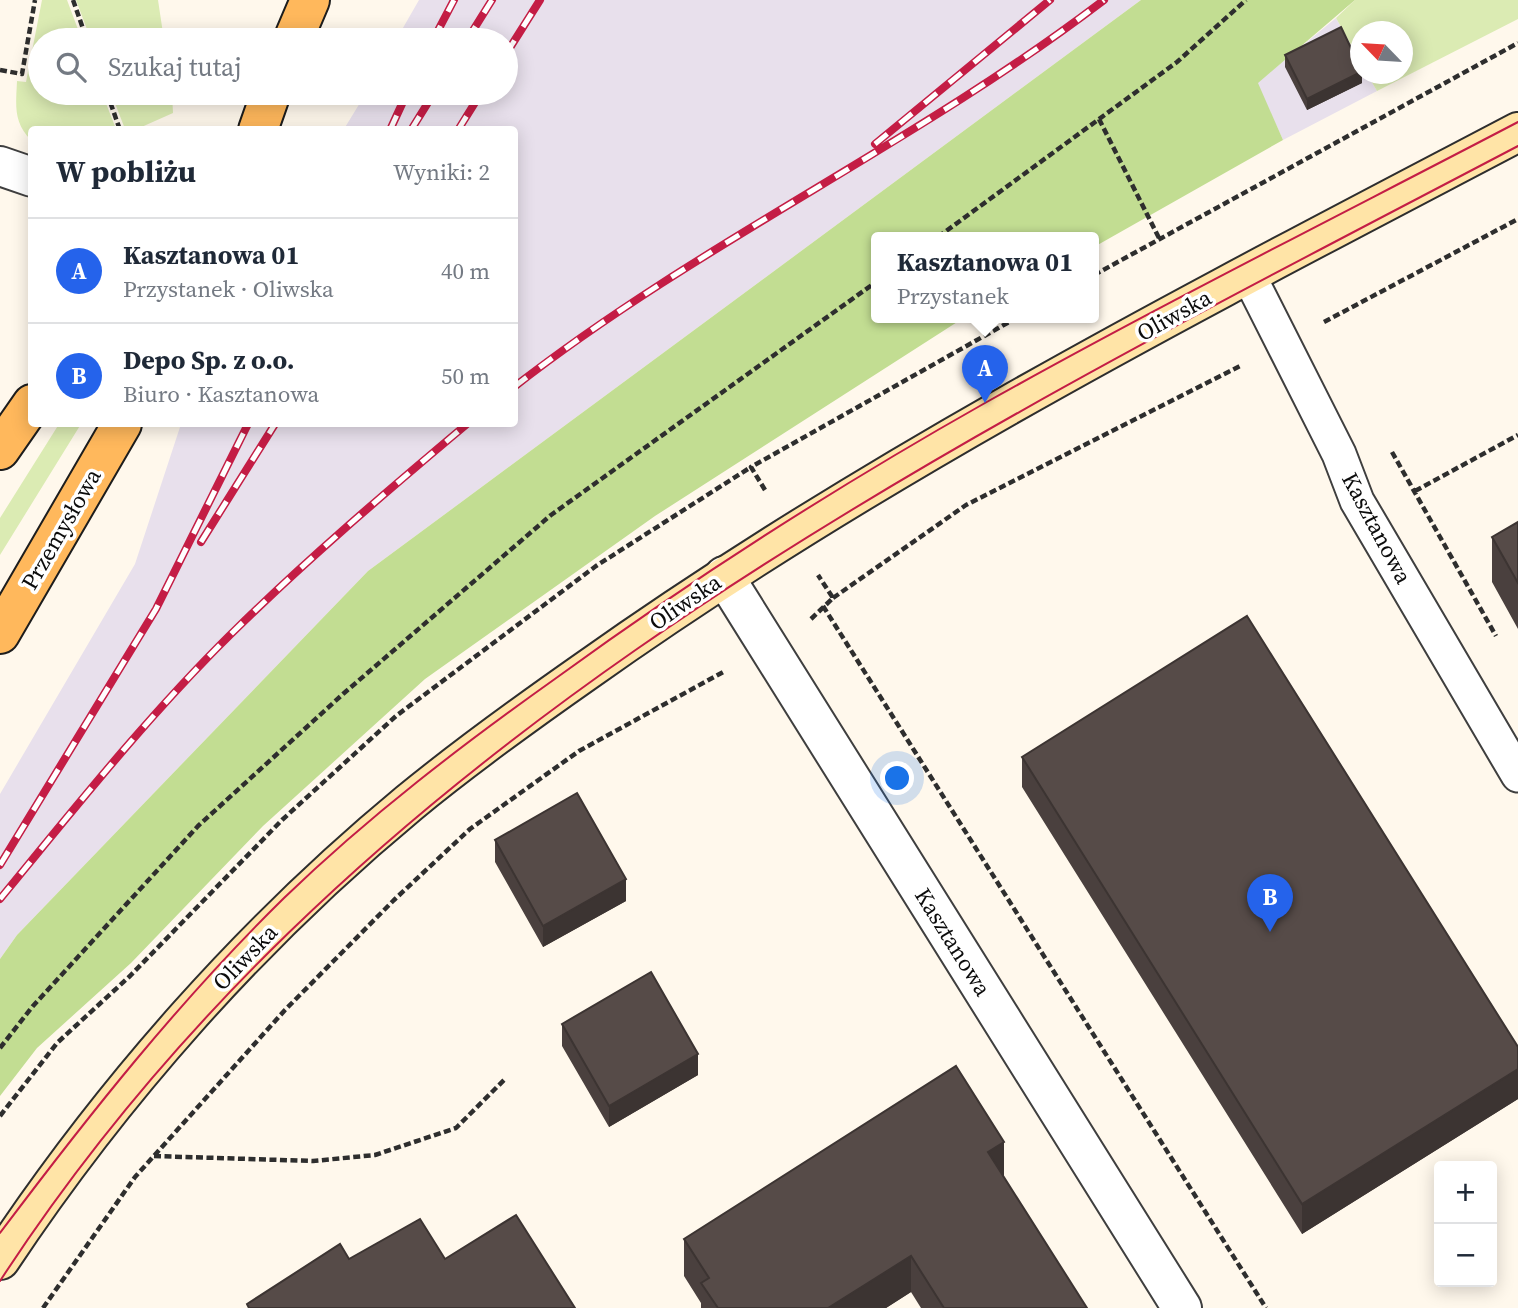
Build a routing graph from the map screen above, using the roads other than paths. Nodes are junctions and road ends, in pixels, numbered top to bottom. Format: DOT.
graph roads {
  1 [pos="310,0"];
  2 [pos="298,28"];
  3 [pos="1518,132"];
  4 [pos="0,166"];
  5 [pos="28,176"];
  6 [pos="1248,274"];
  7 [pos="28,410"];
  8 [pos="120,427"];
  9 [pos="0,450"];
  10 [pos="724,576"];
  11 [pos="0,634"];
  12 [pos="1518,775"];
  13 [pos="0,1260"];
  14 [pos="1182,1308"];
  1 -- 2 [label="main road"];
  3 -- 6 [label="street, Oliwska"];
  4 -- 5 [label="street"];
  6 -- 10 [label="street, Oliwska"];
  6 -- 12 [label="lane, Kasztanowa"];
  7 -- 9 [label="main road"];
  8 -- 11 [label="main road, Przemysłowa"];
  10 -- 13 [label="street, Oliwska"];
  10 -- 14 [label="street, Kasztanowa"];
}
